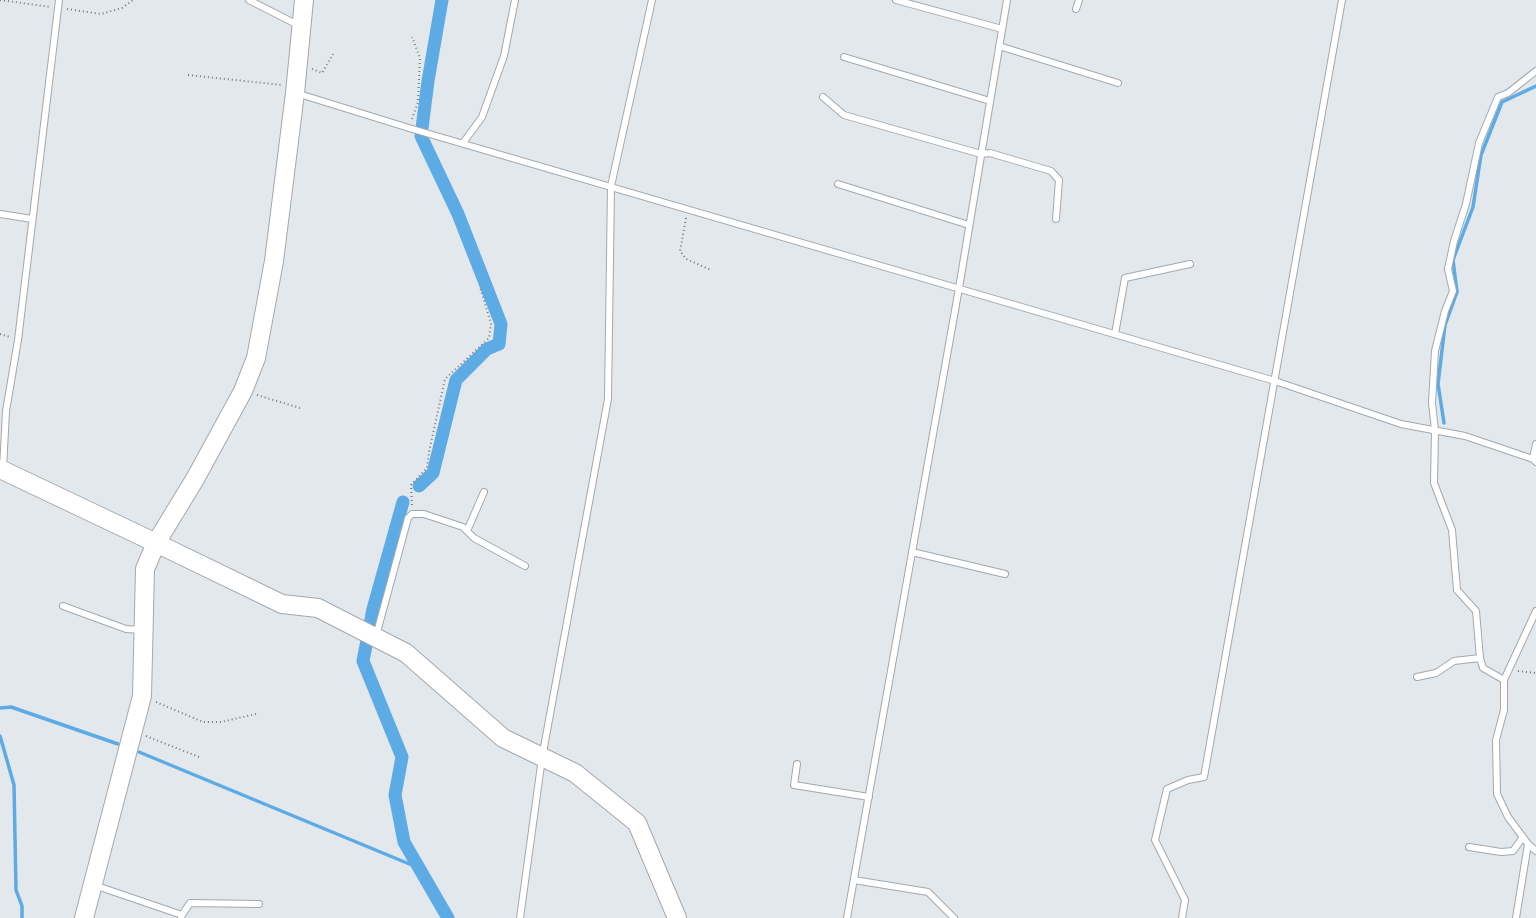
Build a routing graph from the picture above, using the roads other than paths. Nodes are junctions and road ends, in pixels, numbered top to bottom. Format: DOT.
graph roads {
  1 [pos="59,0"];
  2 [pos="248,0"];
  3 [pos="304,0"];
  4 [pos="515,0"];
  5 [pos="652,0"];
  6 [pos="896,0"];
  7 [pos="1007,0"];
  8 [pos="1079,0"];
  9 [pos="1342,0"];
  10 [pos="1076,9"];
  11 [pos="301,26"];
  12 [pos="1002,29"];
  13 [pos="999,46"];
  14 [pos="844,57"];
  15 [pos="1536,71"];
  16 [pos="1118,83"];
  17 [pos="295,90"];
  18 [pos="823,97"];
  19 [pos="990,101"];
  20 [pos="463,143"];
  21 [pos="981,154"];
  22 [pos="838,184"];
  23 [pos="611,186"];
  24 [pos="0,214"];
  25 [pos="32,219"];
  26 [pos="1056,219"];
  27 [pos="970,225"];
  28 [pos="1190,264"];
  29 [pos="959,288"];
  30 [pos="1115,334"];
  31 [pos="1275,381"];
  32 [pos="3,409"];
  33 [pos="1435,430"];
  34 [pos="1536,447"];
  35 [pos="1535,460"];
  36 [pos="1,470"];
  37 [pos="484,492"];
  38 [pos="467,531"];
  39 [pos="156,543"];
  40 [pos="912,552"];
  41 [pos="525,566"];
  42 [pos="1005,574"];
  43 [pos="63,606"];
  44 [pos="1536,610"];
  45 [pos="144,630"];
  46 [pos="375,637"];
  47 [pos="1480,658"];
  48 [pos="1417,676"];
  49 [pos="1504,680"];
  50 [pos="542,758"];
  51 [pos="797,764"];
  52 [pos="869,797"];
  53 [pos="1523,837"];
  54 [pos="1528,844"];
  55 [pos="1469,847"];
  56 [pos="1536,851"];
  57 [pos="854,880"];
  58 [pos="93,885"];
  59 [pos="259,904"];
  60 [pos="182,917"];
  61 [pos="84,918"];
  62 [pos="520,918"];
  63 [pos="677,918"];
  64 [pos="847,918"];
  65 [pos="954,918"];
  66 [pos="1182,918"];
  67 [pos="1516,918"];
  1 -- 25 [label="lane"];
  2 -- 11 [label="lane"];
  3 -- 11 [label="street"];
  4 -- 20 [label="lane"];
  5 -- 23 [label="lane"];
  6 -- 12 [label="lane"];
  7 -- 12 [label="lane"];
  8 -- 10 [label="lane"];
  9 -- 31 [label="lane"];
  11 -- 17 [label="street"];
  12 -- 13 [label="lane"];
  13 -- 16 [label="lane"];
  13 -- 19 [label="lane"];
  14 -- 19 [label="lane"];
  15 -- 33 [label="lane"];
  17 -- 20 [label="lane"];
  17 -- 39 [label="street"];
  18 -- 21 [label="lane"];
  19 -- 21 [label="lane"];
  20 -- 23 [label="lane"];
  21 -- 26 [label="lane"];
  21 -- 27 [label="lane"];
  22 -- 27 [label="lane"];
  23 -- 29 [label="lane"];
  23 -- 50 [label="lane"];
  24 -- 25 [label="lane"];
  25 -- 32 [label="lane"];
  27 -- 29 [label="lane"];
  28 -- 30 [label="lane"];
  29 -- 30 [label="lane"];
  29 -- 40 [label="lane"];
  30 -- 31 [label="lane"];
  31 -- 33 [label="lane"];
  31 -- 66 [label="lane"];
  32 -- 36 [label="lane"];
  33 -- 35 [label="lane"];
  33 -- 47 [label="lane"];
  34 -- 35 [label="lane"];
  36 -- 39 [label="street"];
  37 -- 38 [label="lane"];
  38 -- 41 [label="lane"];
  38 -- 46 [label="lane"];
  39 -- 45 [label="street"];
  39 -- 46 [label="street"];
  40 -- 42 [label="lane"];
  40 -- 52 [label="lane"];
  43 -- 45 [label="lane"];
  44 -- 49 [label="lane"];
  45 -- 58 [label="street"];
  46 -- 50 [label="street"];
  47 -- 48 [label="lane"];
  47 -- 49 [label="lane"];
  49 -- 53 [label="lane"];
  50 -- 62 [label="lane"];
  50 -- 63 [label="street"];
  51 -- 52 [label="lane"];
  52 -- 57 [label="lane"];
  53 -- 54 [label="lane"];
  53 -- 55 [label="lane"];
  54 -- 56 [label="lane"];
  54 -- 67 [label="lane"];
  57 -- 64 [label="lane"];
  57 -- 65 [label="lane"];
  58 -- 60 [label="lane"];
  58 -- 61 [label="street"];
  59 -- 60 [label="lane"];
}
